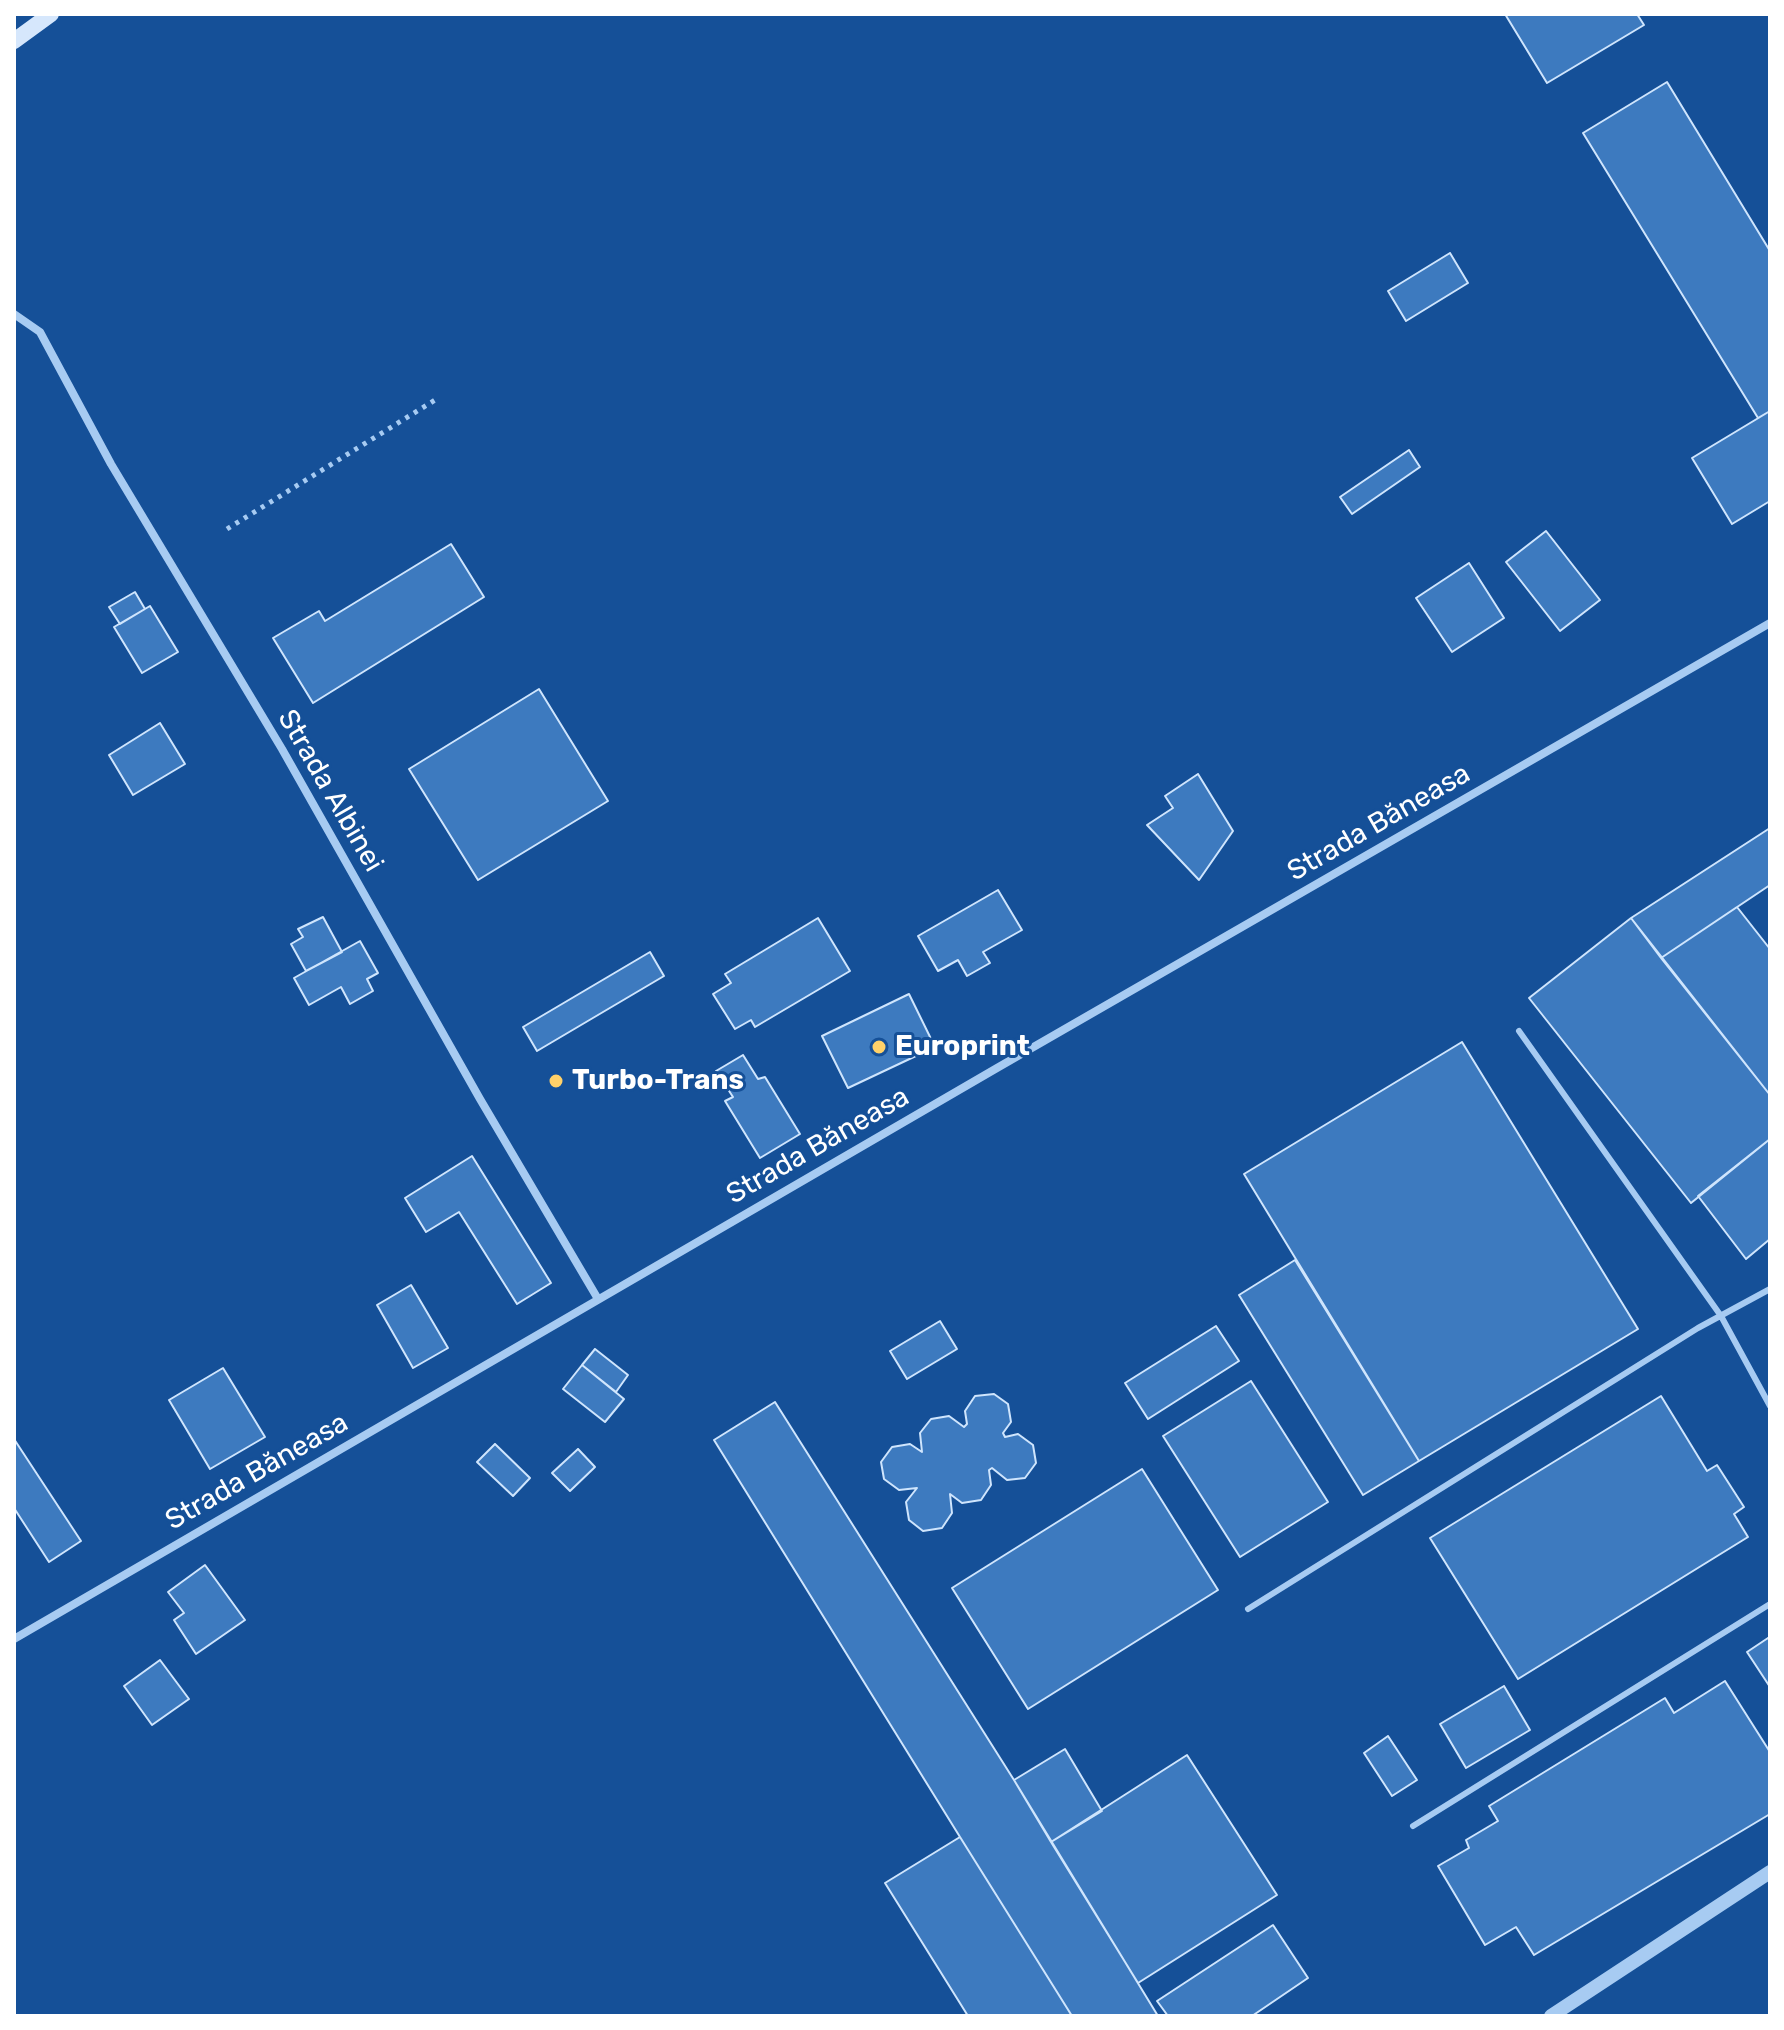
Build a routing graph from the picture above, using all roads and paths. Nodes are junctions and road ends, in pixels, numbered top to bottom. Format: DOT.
graph roads {
  1 [pos="51,14"];
  2 [pos="14,41"];
  3 [pos="14,314"];
  4 [pos="435,400"];
  5 [pos="227,529"];
  6 [pos="1770,623"];
  7 [pos="1519,1031"];
  8 [pos="1770,1289"];
  9 [pos="598,1299"];
  10 [pos="1721,1316"];
  11 [pos="1770,1406"];
  12 [pos="1770,1604"];
  13 [pos="1248,1609"];
  14 [pos="14,1639"];
  15 [pos="1413,1826"];
  16 [pos="1770,1872"];
  17 [pos="1551,2016"];
  1 -- 2 [label="main road"];
  3 -- 9 [label="street, Strada Albinei"];
  4 -- 5 [label="path"];
  6 -- 9 [label="street, Strada Băneasa"];
  7 -- 10 [label="lane"];
  8 -- 10 [label="lane"];
  9 -- 14 [label="street, Strada Băneasa"];
  10 -- 11 [label="lane"];
  10 -- 13 [label="lane"];
  12 -- 15 [label="lane"];
  16 -- 17 [label="street"];
}
